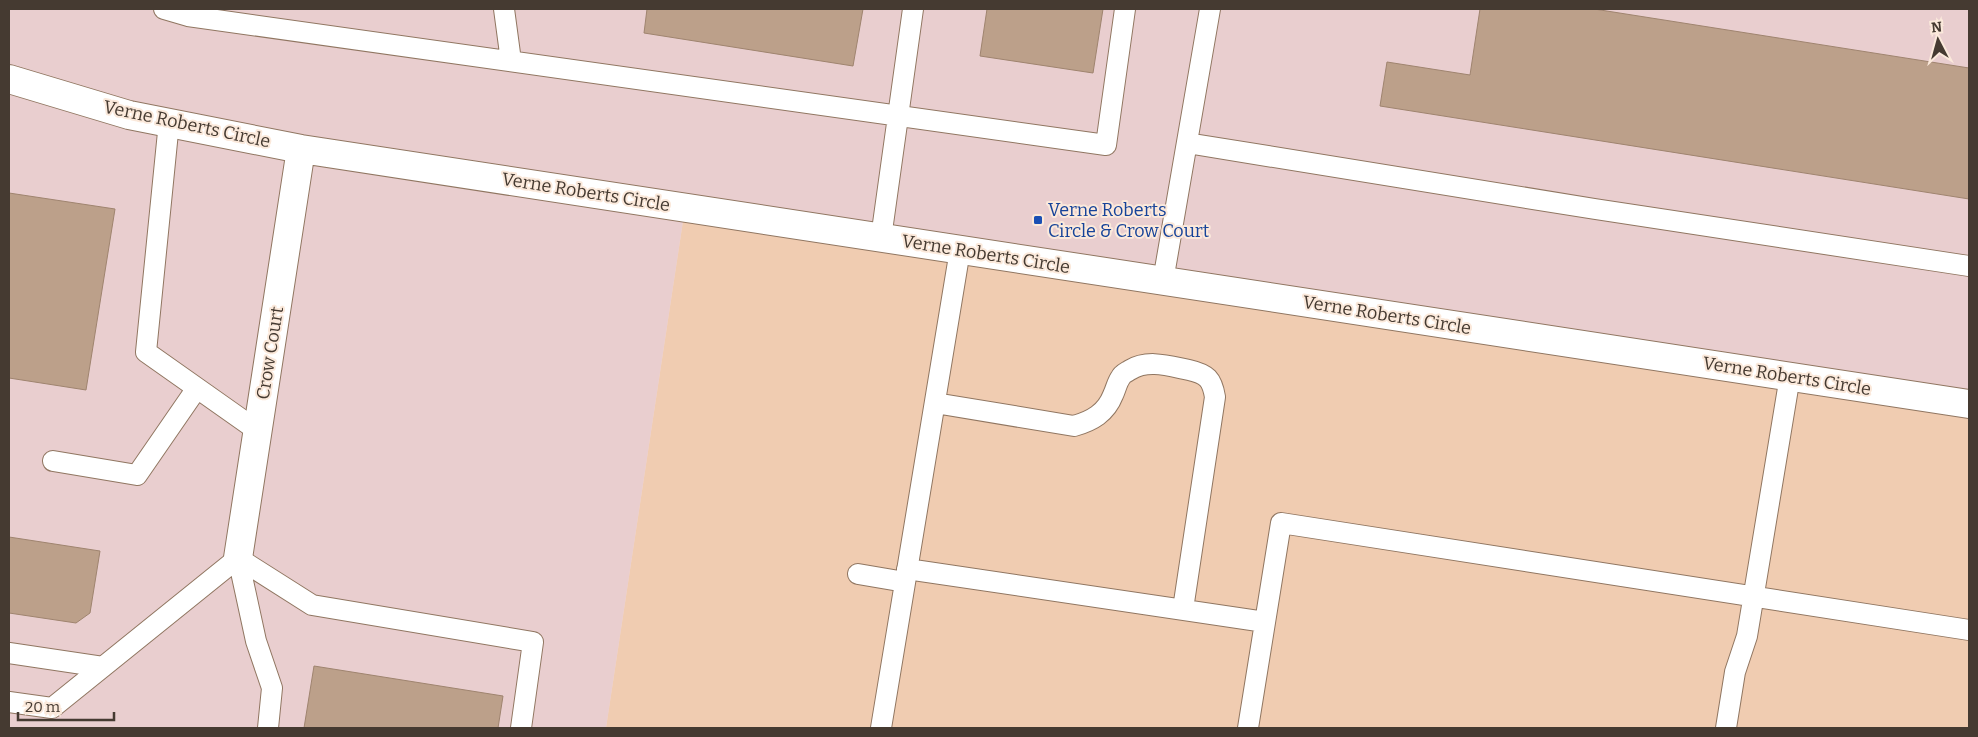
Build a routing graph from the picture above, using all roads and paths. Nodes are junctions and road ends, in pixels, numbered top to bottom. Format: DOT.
graph roads {
  1 [pos="164,9"];
  2 [pos="504,9"];
  3 [pos="914,9"];
  4 [pos="1125,9"];
  5 [pos="1210,9"];
  6 [pos="511,61"];
  7 [pos="9,78"];
  8 [pos="899,116"];
  9 [pos="169,122"];
  10 [pos="1186,144"];
  11 [pos="301,148"];
  12 [pos="881,238"];
  13 [pos="960,250"];
  14 [pos="1969,266"];
  15 [pos="1163,281"];
  16 [pos="1790,376"];
  17 [pos="197,388"];
  18 [pos="934,403"];
  19 [pos="1969,404"];
  20 [pos="258,431"];
  21 [pos="53,461"];
  22 [pos="238,558"];
  23 [pos="858,574"];
  24 [pos="906,575"];
  25 [pos="1753,596"];
  26 [pos="1183,609"];
  27 [pos="1265,622"];
  28 [pos="1969,630"];
  29 [pos="9,653"];
  30 [pos="103,667"];
  31 [pos="9,702"];
  32 [pos="268,728"];
  33 [pos="521,728"];
  34 [pos="880,728"];
  35 [pos="1248,728"];
  36 [pos="1726,728"];
  1 -- 6 [label="lane"];
  2 -- 6 [label="lane"];
  3 -- 8 [label="lane"];
  4 -- 8 [label="lane"];
  5 -- 10 [label="lane"];
  6 -- 8 [label="lane"];
  7 -- 9 [label="street, Verne Roberts Circle"];
  8 -- 12 [label="lane"];
  9 -- 11 [label="street, Verne Roberts Circle"];
  9 -- 17 [label="lane"];
  10 -- 14 [label="lane"];
  10 -- 15 [label="lane"];
  11 -- 12 [label="street, Verne Roberts Circle"];
  11 -- 20 [label="street, Crow Court"];
  12 -- 13 [label="street, Verne Roberts Circle"];
  13 -- 15 [label="street, Verne Roberts Circle"];
  13 -- 18 [label="lane"];
  15 -- 16 [label="street, Verne Roberts Circle"];
  16 -- 19 [label="street, Verne Roberts Circle"];
  16 -- 25 [label="lane"];
  17 -- 20 [label="lane"];
  17 -- 21 [label="lane"];
  18 -- 24 [label="lane"];
  18 -- 26 [label="lane"];
  20 -- 22 [label="street, Crow Court"];
  22 -- 30 [label="lane"];
  22 -- 32 [label="lane"];
  22 -- 33 [label="lane"];
  23 -- 24 [label="lane"];
  24 -- 26 [label="lane"];
  24 -- 34 [label="lane"];
  25 -- 27 [label="lane"];
  25 -- 28 [label="lane"];
  25 -- 36 [label="lane"];
  26 -- 27 [label="lane"];
  27 -- 35 [label="lane"];
  29 -- 30 [label="lane"];
  30 -- 31 [label="lane"];
}
